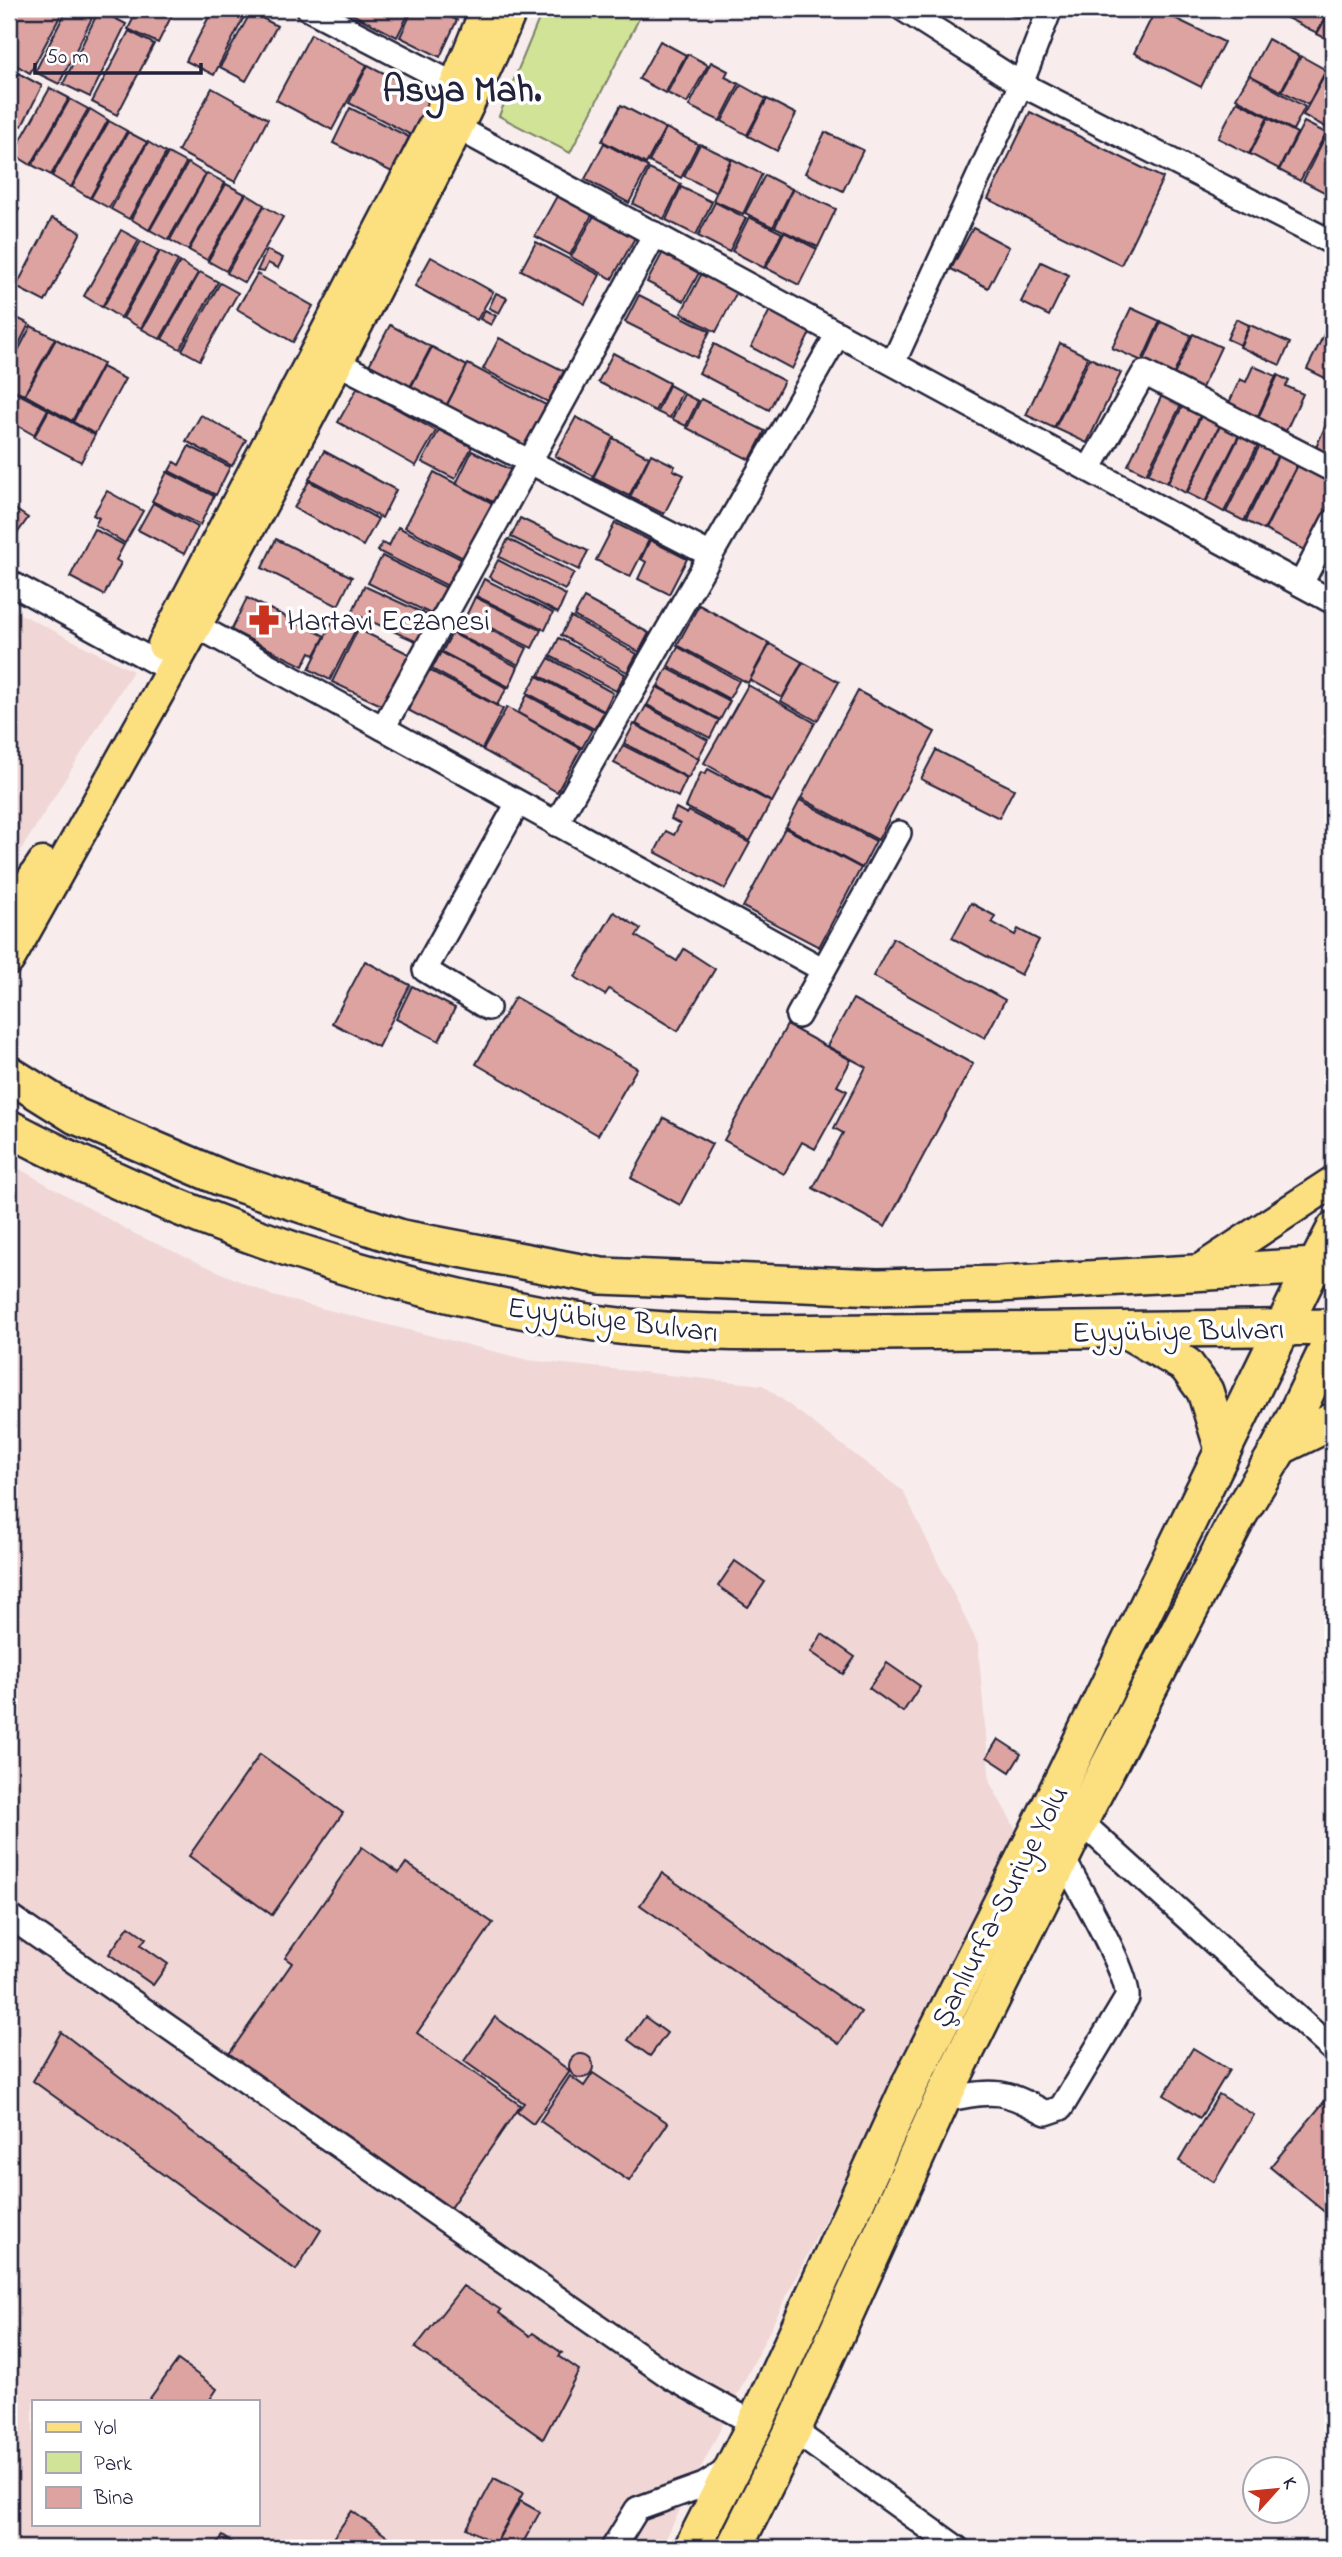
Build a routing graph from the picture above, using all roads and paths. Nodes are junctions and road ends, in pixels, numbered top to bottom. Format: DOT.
graph roads {
  1 [pos="309,9"];
  2 [pos="486,9"];
  3 [pos="512,9"];
  4 [pos="903,9"];
  5 [pos="1050,9"];
  6 [pos="1021,84"];
  7 [pos="455,85"];
  8 [pos="458,128"];
  9 [pos="655,233"];
  10 [pos="1333,243"];
  11 [pos="838,334"];
  12 [pos="338,363"];
  13 [pos="893,363"];
  14 [pos="530,464"];
  15 [pos="1089,469"];
  16 [pos="1333,470"];
  17 [pos="1333,522"];
  18 [pos="709,554"];
  19 [pos="9,582"];
  20 [pos="1301,584"];
  21 [pos="1333,601"];
  22 [pos="197,626"];
  23 [pos="155,662"];
  24 [pos="383,729"];
  25 [pos="518,803"];
  26 [pos="556,824"];
  27 [pos="899,833"];
  28 [pos="9,914"];
  29 [pos="9,960"];
  30 [pos="822,969"];
  31 [pos="488,1008"];
  32 [pos="798,1016"];
  33 [pos="9,1074"];
  34 [pos="9,1128"];
  35 [pos="1333,1182"];
  36 [pos="1333,1227"];
  37 [pos="1323,1266"];
  38 [pos="1195,1273"];
  39 [pos="1282,1328"];
  40 [pos="1333,1328"];
  41 [pos="1127,1331"];
  42 [pos="1333,1337"];
  43 [pos="1333,1421"];
  44 [pos="1280,1447"];
  45 [pos="1223,1449"];
  46 [pos="1080,1821"];
  47 [pos="1063,1858"];
  48 [pos="9,1916"];
  49 [pos="1333,2050"];
  50 [pos="942,2099"];
  51 [pos="755,2424"];
  52 [pos="793,2430"];
  53 [pos="734,2464"];
  54 [pos="613,2548"];
  55 [pos="692,2548"];
  56 [pos="734,2548"];
  57 [pos="957,2548"];
  1 -- 7 [label="street"];
  2 -- 7 [label="main road"];
  3 -- 8 [label="main road"];
  4 -- 6 [label="street"];
  5 -- 6 [label="street"];
  6 -- 10 [label="street"];
  6 -- 13 [label="street"];
  7 -- 23 [label="main road"];
  8 -- 9 [label="street"];
  8 -- 12 [label="main road"];
  9 -- 11 [label="street"];
  9 -- 14 [label="street"];
  11 -- 13 [label="street"];
  11 -- 18 [label="street"];
  12 -- 14 [label="street"];
  12 -- 22 [label="main road"];
  13 -- 15 [label="street"];
  14 -- 18 [label="street"];
  14 -- 24 [label="street"];
  15 -- 16 [label="street"];
  15 -- 20 [label="street"];
  17 -- 20 [label="street"];
  18 -- 26 [label="street"];
  19 -- 23 [label="street"];
  20 -- 21 [label="street"];
  22 -- 24 [label="street"];
  22 -- 29 [label="main road"];
  23 -- 28 [label="main road"];
  24 -- 25 [label="street"];
  25 -- 26 [label="street"];
  25 -- 31 [label="street"];
  26 -- 30 [label="street"];
  27 -- 30 [label="street"];
  30 -- 32 [label="street"];
  33 -- 38 [label="highway, Eyyübiye Bulvarı"];
  34 -- 41 [label="highway, Eyyübiye Bulvarı"];
  35 -- 38 [label="main road"];
  36 -- 37 [label="main road"];
  37 -- 38 [label="highway, Eyyübiye Bulvarı"];
  37 -- 39 [label="highway, Şanlıurfa-Suriye Yolu"];
  39 -- 40 [label="highway, Eyyübiye Bulvarı"];
  39 -- 41 [label="highway, Eyyübiye Bulvarı"];
  39 -- 45 [label="highway, Şanlıurfa-Suriye Yolu"];
  41 -- 45 [label="highway"];
  42 -- 44 [label="highway, Şanlıurfa-Suriye Yolu"];
  43 -- 44 [label="highway"];
  44 -- 46 [label="highway, Şanlıurfa-Suriye Yolu"];
  45 -- 51 [label="highway, Şanlıurfa-Suriye Yolu"];
  46 -- 47 [label="highway, Şanlıurfa-Suriye Yolu"];
  46 -- 49 [label="street"];
  47 -- 50 [label="highway, Şanlıurfa-Suriye Yolu"];
  47 -- 50 [label="street"];
  48 -- 51 [label="street"];
  50 -- 52 [label="highway, Şanlıurfa-Suriye Yolu"];
  51 -- 53 [label="highway, Şanlıurfa-Suriye Yolu"];
  52 -- 56 [label="highway, Şanlıurfa-Suriye Yolu"];
  52 -- 57 [label="street"];
  53 -- 54 [label="street"];
  53 -- 55 [label="highway, Şanlıurfa-Suriye Yolu"];
}
